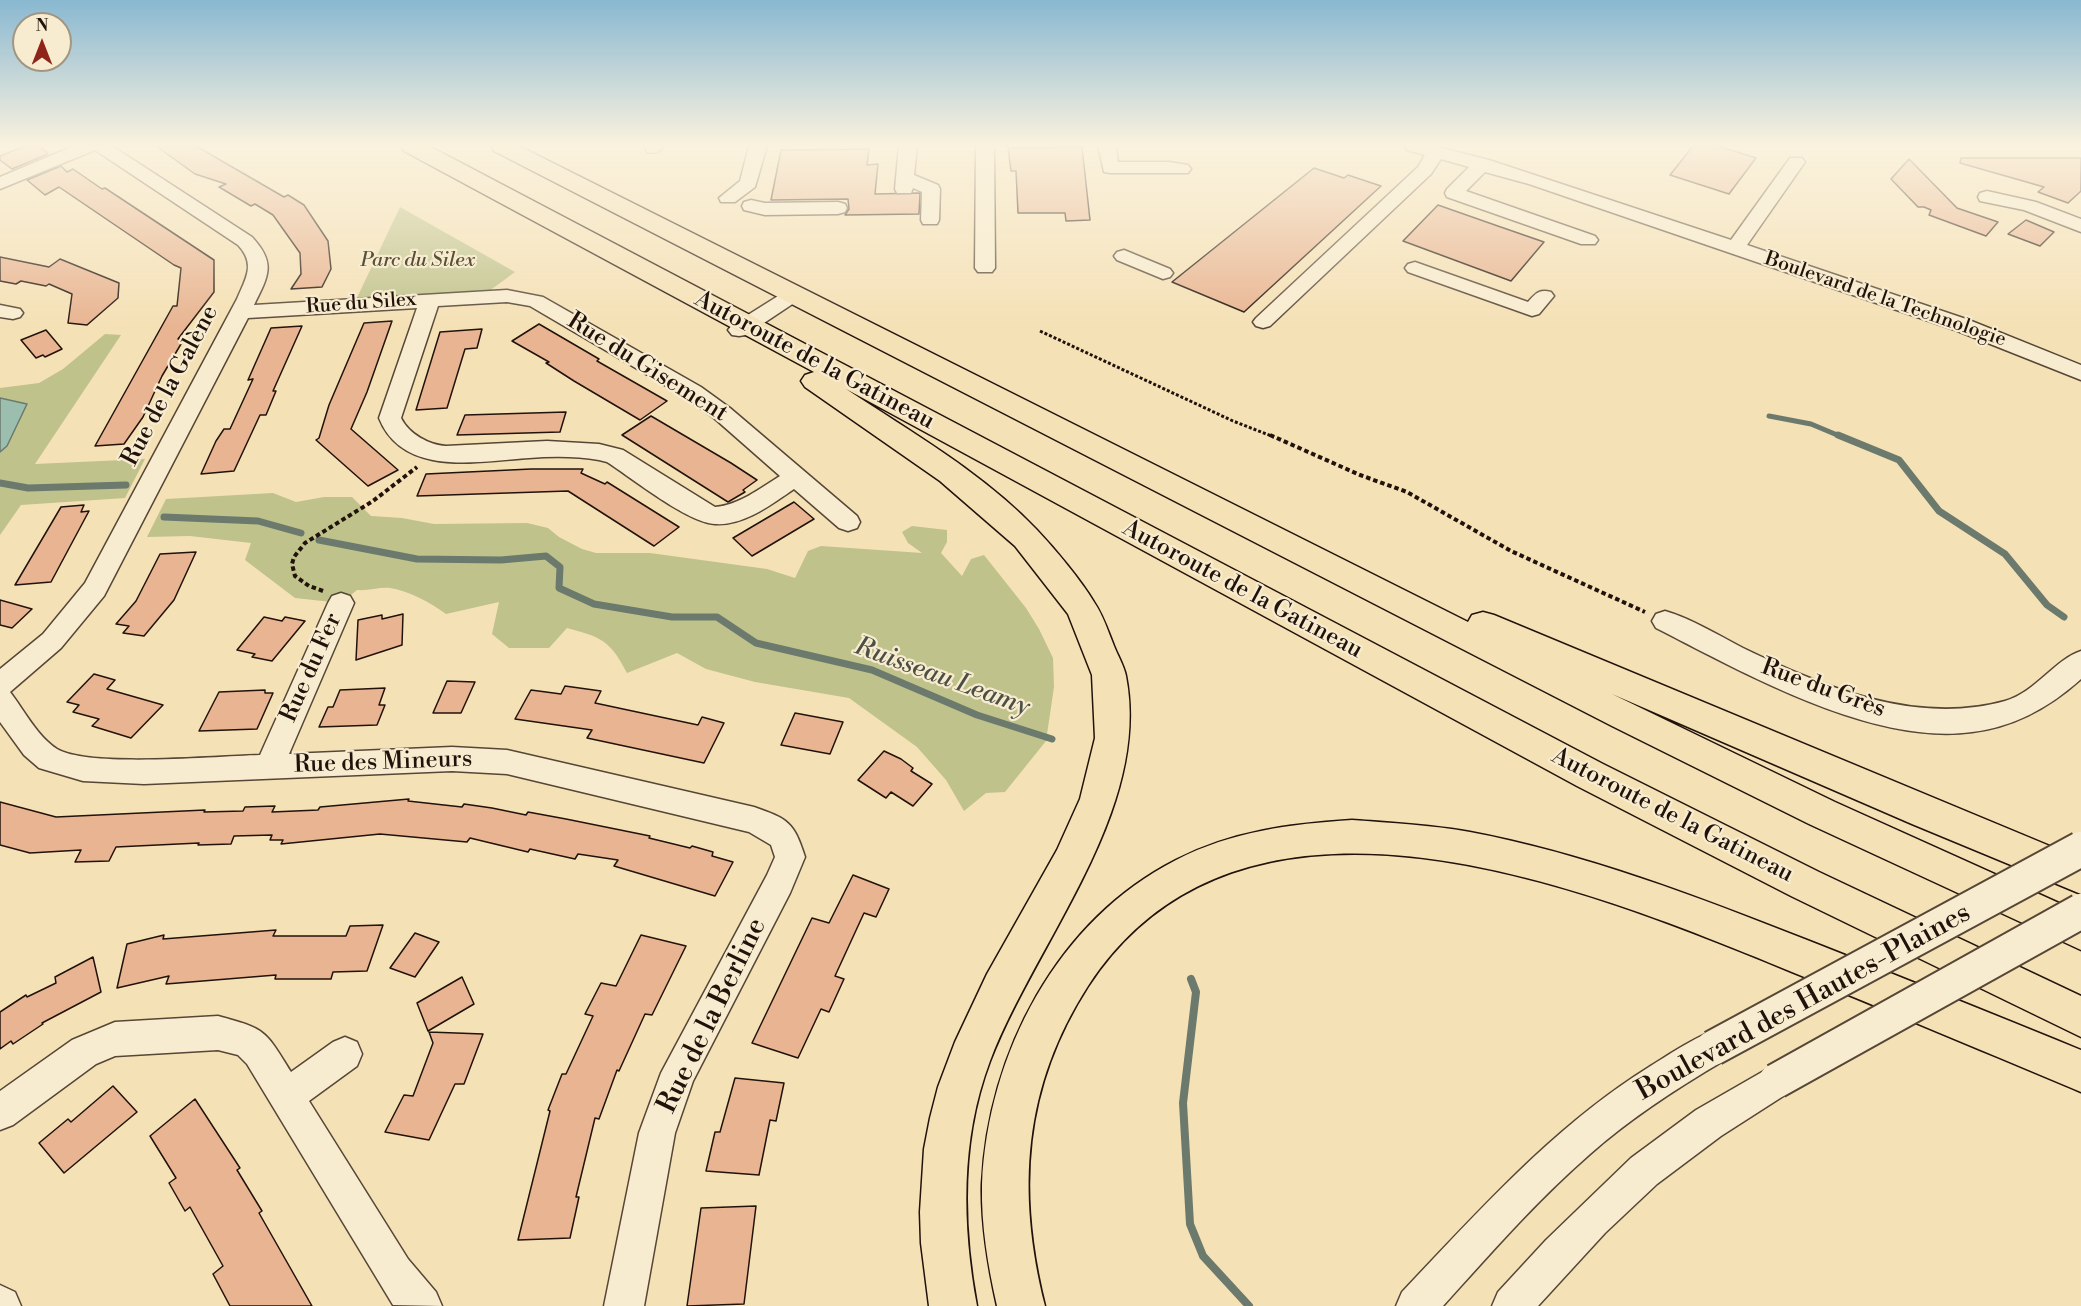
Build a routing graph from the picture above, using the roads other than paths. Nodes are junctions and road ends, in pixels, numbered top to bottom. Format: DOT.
graph roads {
  1 [pos="192,207"];
  2 [pos="526,207"];
  3 [pos="621,207"];
  4 [pos="755,207"];
  5 [pos="930,207"];
  6 [pos="985,207"];
  7 [pos="1386,207"];
  8 [pos="1494,207"];
  9 [pos="1612,207"];
  10 [pos="1764,207"];
  11 [pos="2031,207"];
  12 [pos="838,208"];
  13 [pos="930,220"];
  14 [pos="2081,226"];
  15 [pos="1588,240"];
  16 [pos="1735,248"];
  17 [pos="1124,256"];
  18 [pos="985,268"];
  19 [pos="1415,268"];
  20 [pos="1163,273"];
  21 [pos="793,295"];
  22 [pos="1544,296"];
  23 [pos="481,297"];
  24 [pos="430,300"];
  25 [pos="240,312"];
  26 [pos="1263,322"];
  27 [pos="743,328"];
  28 [pos="2081,373"];
  29 [pos="796,476"];
  30 [pos="848,522"];
  31 [pos="1246,525"];
  32 [pos="341,603"];
  33 [pos="1665,621"];
  34 [pos="2081,662"];
  35 [pos="0,684"];
  36 [pos="0,700"];
  37 [pos="269,767"];
  38 [pos="784,837"];
  39 [pos="2081,849"];
  40 [pos="2081,877"];
  41 [pos="2081,911"];
  42 [pos="2081,932"];
  43 [pos="2081,1017"];
  44 [pos="345,1054"];
  45 [pos="2081,1071"];
  46 [pos="286,1096"];
  47 [pos="0,1112"];
  48 [pos="422,1306"];
  49 [pos="624,1306"];
  50 [pos="953,1306"];
  51 [pos="1021,1306"];
  52 [pos="1416,1306"];
  53 [pos="1512,1306"];
  1 -- 25 [label="street, Rue de la Galène"];
  2 -- 27 [label="highway, Autoroute de la Gatineau"];
  3 -- 21 [label="highway, Autoroute de la Gatineau"];
  4 -- 12 [label="street"];
  5 -- 13 [label="street"];
  6 -- 18 [label="street"];
  7 -- 26 [label="street"];
  8 -- 15 [label="street"];
  9 -- 16 [label="street, Boulevard de la Technologie"];
  10 -- 16 [label="street"];
  11 -- 14 [label="street"];
  16 -- 28 [label="street, Boulevard de la Technologie"];
  17 -- 20 [label="street"];
  19 -- 22 [label="street"];
  21 -- 27 [label="street"];
  21 -- 31 [label="highway, Autoroute de la Gatineau"];
  23 -- 24 [label="street, Rue du Silex"];
  23 -- 29 [label="street, Rue du Gisement"];
  24 -- 25 [label="street, Rue du Silex"];
  24 -- 29 [label="street"];
  25 -- 35 [label="street, Rue de la Galène"];
  27 -- 43 [label="highway, Autoroute de la Gatineau"];
  27 -- 50 [label="highway"];
  29 -- 30 [label="street, Rue du Gisement"];
  31 -- 40 [label="highway"];
  31 -- 42 [label="highway, Autoroute de la Gatineau"];
  32 -- 37 [label="street, Rue du Fer"];
  33 -- 34 [label="street, Rue du Grès"];
  36 -- 37 [label="street, Rue des Mineurs"];
  37 -- 38 [label="street, Rue des Mineurs"];
  38 -- 49 [label="street, Rue de la Berline"];
  39 -- 52 [label="street, Boulevard des Hautes-Plaines, bridge"];
  41 -- 53 [label="street, bridge"];
  44 -- 46 [label="street"];
  45 -- 51 [label="highway"];
  46 -- 47 [label="street"];
  46 -- 48 [label="street"];
}
